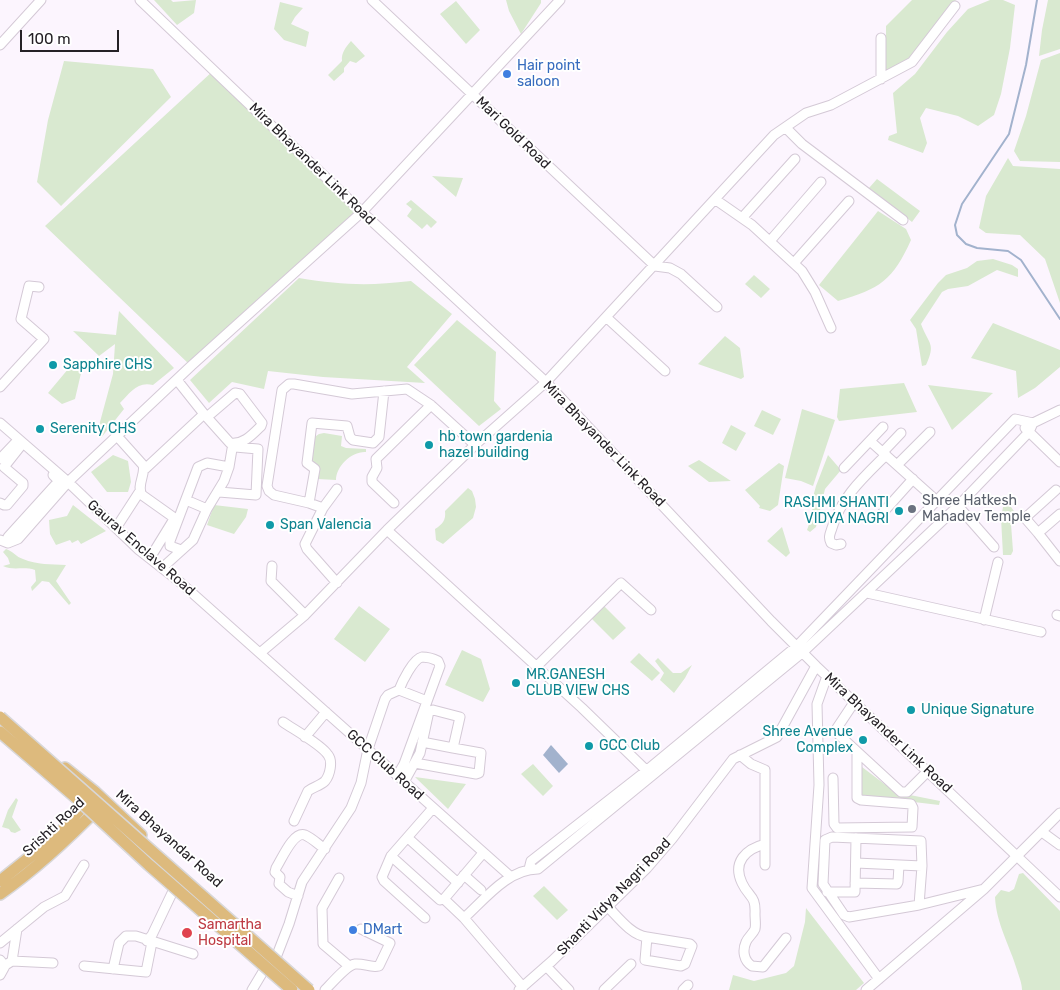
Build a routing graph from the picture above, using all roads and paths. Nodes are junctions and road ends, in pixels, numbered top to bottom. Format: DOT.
graph roads {
  1 [pos="41,0"];
  2 [pos="140,0"];
  3 [pos="372,0"];
  4 [pos="560,0"];
  5 [pos="955,6"];
  6 [pos="880,38"];
  7 [pos="0,45"];
  8 [pos="881,79"];
  9 [pos="472,94"];
  10 [pos="786,128"];
  11 [pos="795,159"];
  12 [pos="821,182"];
  13 [pos="716,200"];
  14 [pos="848,201"];
  15 [pos="362,212"];
  16 [pos="742,218"];
  17 [pos="903,220"];
  18 [pos="770,241"];
  19 [pos="794,264"];
  20 [pos="655,266"];
  21 [pos="39,287"];
  22 [pos="717,306"];
  23 [pos="606,317"];
  24 [pos="832,328"];
  25 [pos="665,371"];
  26 [pos="177,380"];
  27 [pos="546,382"];
  28 [pos="0,386"];
  29 [pos="384,391"];
  30 [pos="431,405"];
  31 [pos="1060,410"];
  32 [pos="206,415"];
  33 [pos="1015,419"];
  34 [pos="0,423"];
  35 [pos="1033,423"];
  36 [pos="883,427"];
  37 [pos="930,432"];
  38 [pos="1029,432"];
  39 [pos="901,433"];
  40 [pos="117,436"];
  41 [pos="870,440"];
  42 [pos="20,441"];
  43 [pos="475,445"];
  44 [pos="884,453"];
  45 [pos="0,459"];
  46 [pos="1060,462"];
  47 [pos="897,465"];
  48 [pos="144,468"];
  49 [pos="229,468"];
  50 [pos="844,468"];
  51 [pos="55,472"];
  52 [pos="913,479"];
  53 [pos="68,482"];
  54 [pos="338,489"];
  55 [pos="1056,490"];
  56 [pos="140,491"];
  57 [pos="219,492"];
  58 [pos="186,500"];
  59 [pos="937,500"];
  60 [pos="0,503"];
  61 [pos="309,503"];
  62 [pos="394,503"];
  63 [pos="958,506"];
  64 [pos="324,508"];
  65 [pos="207,509"];
  66 [pos="1060,514"];
  67 [pos="878,518"];
  68 [pos="116,528"];
  69 [pos="21,529"];
  70 [pos="387,530"];
  71 [pos="1038,533"];
  72 [pos="4,539"];
  73 [pos="840,544"];
  74 [pos="994,547"];
  75 [pos="182,550"];
  76 [pos="150,558"];
  77 [pos="1060,561"];
  78 [pos="998,562"];
  79 [pos="272,566"];
  80 [pos="162,568"];
  81 [pos="337,583"];
  82 [pos="867,593"];
  83 [pos="651,610"];
  84 [pos="305,615"];
  85 [pos="984,620"];
  86 [pos="1042,632"];
  87 [pos="800,649"];
  88 [pos="260,653"];
  89 [pos="536,666"];
  90 [pos="816,666"];
  91 [pos="827,676"];
  92 [pos="398,690"];
  93 [pos="427,701"];
  94 [pos="855,701"];
  95 [pos="0,712"];
  96 [pos="326,712"];
  97 [pos="0,718"];
  98 [pos="283,722"];
  99 [pos="0,732"];
  100 [pos="305,737"];
  101 [pos="0,738"];
  102 [pos="422,742"];
  103 [pos="453,748"];
  104 [pos="368,749"];
  105 [pos="858,753"];
  106 [pos="740,755"];
  107 [pos="415,763"];
  108 [pos="928,771"];
  109 [pos="649,774"];
  110 [pos="833,778"];
  111 [pos="401,779"];
  112 [pos="96,792"];
  113 [pos="105,800"];
  114 [pos="433,808"];
  115 [pos="87,811"];
  116 [pos="1060,813"];
  117 [pos="294,821"];
  118 [pos="1042,832"];
  119 [pos="408,838"];
  120 [pos="856,838"];
  121 [pos="765,844"];
  122 [pos="1060,845"];
  123 [pos="325,849"];
  124 [pos="483,853"];
  125 [pos="392,856"];
  126 [pos="1018,858"];
  127 [pos="856,863"];
  128 [pos="84,864"];
  129 [pos="766,865"];
  130 [pos="899,865"];
  131 [pos="922,866"];
  132 [pos="464,875"];
  133 [pos="510,876"];
  134 [pos="340,878"];
  135 [pos="5,882"];
  136 [pos="458,883"];
  137 [pos="855,883"];
  138 [pos="984,889"];
  139 [pos="482,890"];
  140 [pos="173,891"];
  141 [pos="827,892"];
  142 [pos="0,894"];
  143 [pos="298,896"];
  144 [pos="1060,897"];
  145 [pos="444,899"];
  146 [pos="919,905"];
  147 [pos="608,906"];
  148 [pos="425,918"];
  149 [pos="464,918"];
  150 [pos="17,929"];
  151 [pos="361,929"];
  152 [pos="647,937"];
  153 [pos="786,938"];
  154 [pos="150,941"];
  155 [pos="0,942"];
  156 [pos="193,954"];
  157 [pos="276,955"];
  158 [pos="5,962"];
  159 [pos="53,963"];
  160 [pos="631,964"];
  161 [pos="84,966"];
  162 [pos="349,966"];
  163 [pos="546,966"];
  164 [pos="113,969"];
  165 [pos="264,970"];
  166 [pos="0,976"];
  167 [pos="879,979"];
  168 [pos="521,988"];
  169 [pos="252,990"];
  170 [pos="286,990"];
  171 [pos="292,990"];
  172 [pos="309,990"];
  173 [pos="316,990"];
  174 [pos="325,990"];
  175 [pos="569,990"];
  176 [pos="604,990"];
  177 [pos="866,990"];
  1 -- 7 [label="street"];
  2 -- 15 [label="street, Mira Bhayander Link Road"];
  3 -- 9 [label="street, Mari Gold Road"];
  4 -- 9 [label="street"];
  5 -- 8 [label="street"];
  6 -- 8 [label="street"];
  8 -- 10 [label="street"];
  9 -- 15 [label="street"];
  9 -- 20 [label="street, Mari Gold Road"];
  10 -- 13 [label="street"];
  10 -- 17 [label="street"];
  11 -- 16 [label="street"];
  12 -- 18 [label="street"];
  13 -- 16 [label="street"];
  13 -- 20 [label="street"];
  14 -- 19 [label="street"];
  15 -- 26 [label="street"];
  15 -- 27 [label="street, Mira Bhayander Link Road"];
  16 -- 18 [label="street"];
  18 -- 19 [label="street"];
  19 -- 24 [label="street"];
  20 -- 22 [label="street"];
  20 -- 23 [label="street"];
  21 -- 28 [label="street"];
  23 -- 25 [label="street"];
  23 -- 27 [label="street"];
  26 -- 32 [label="street"];
  26 -- 40 [label="street"];
  27 -- 43 [label="street"];
  27 -- 87 [label="street, Mira Bhayander Link Road"];
  29 -- 30 [label="street"];
  29 -- 61 [label="street"];
  29 -- 61 [label="street"];
  30 -- 43 [label="street"];
  30 -- 62 [label="street"];
  31 -- 35 [label="street"];
  32 -- 32 [label="street"];
  32 -- 48 [label="street"];
  33 -- 35 [label="street"];
  33 -- 38 [label="street"];
  33 -- 59 [label="street"];
  34 -- 42 [label="street, Gaurav Enclave Road"];
  35 -- 38 [label="street"];
  36 -- 41 [label="street"];
  37 -- 47 [label="street"];
  38 -- 46 [label="street"];
  38 -- 63 [label="street"];
  39 -- 44 [label="street"];
  40 -- 48 [label="street"];
  40 -- 53 [label="street"];
  41 -- 44 [label="street"];
  41 -- 50 [label="street"];
  42 -- 45 [label="street"];
  42 -- 51 [label="street, Gaurav Enclave Road"];
  42 -- 60 [label="street"];
  43 -- 70 [label="street"];
  44 -- 47 [label="street"];
  44 -- 73 [label="street"];
  47 -- 52 [label="street"];
  48 -- 56 [label="street"];
  49 -- 57 [label="street"];
  49 -- 57 [label="street"];
  49 -- 58 [label="street"];
  51 -- 53 [label="street, Gaurav Enclave Road"];
  51 -- 69 [label="street"];
  52 -- 59 [label="street"];
  52 -- 67 [label="street"];
  53 -- 68 [label="street, Gaurav Enclave Road"];
  53 -- 69 [label="street"];
  54 -- 64 [label="street"];
  55 -- 71 [label="street"];
  56 -- 68 [label="street"];
  56 -- 76 [label="street"];
  57 -- 65 [label="street"];
  58 -- 65 [label="street"];
  58 -- 75 [label="street"];
  59 -- 87 [label="street"];
  61 -- 64 [label="street"];
  63 -- 74 [label="street"];
  63 -- 82 [label="street"];
  64 -- 81 [label="street"];
  65 -- 75 [label="street"];
  66 -- 71 [label="street"];
  68 -- 76 [label="street, Gaurav Enclave Road"];
  69 -- 72 [label="street"];
  70 -- 81 [label="street"];
  70 -- 89 [label="street"];
  71 -- 77 [label="street"];
  75 -- 80 [label="street"];
  76 -- 80 [label="street, Gaurav Enclave Road"];
  78 -- 85 [label="street"];
  79 -- 84 [label="street"];
  80 -- 88 [label="street, Gaurav Enclave Road"];
  81 -- 84 [label="street"];
  82 -- 85 [label="street"];
  82 -- 87 [label="street"];
  83 -- 89 [label="street"];
  84 -- 88 [label="street"];
  85 -- 86 [label="street"];
  87 -- 90 [label="street, Mira Bhayander Link Road"];
  87 -- 109 [label="street"];
  88 -- 96 [label="street, GCC Club Road"];
  89 -- 109 [label="street"];
  90 -- 91 [label="street, Mira Bhayander Link Road"];
  90 -- 106 [label="street, Shanti Vidya Nagri Road"];
  91 -- 94 [label="street, Mira Bhayander Link Road"];
  91 -- 167 [label="street"];
  92 -- 93 [label="street"];
  92 -- 93 [label="street"];
  92 -- 104 [label="street"];
  93 -- 111 [label="street"];
  94 -- 105 [label="street"];
  94 -- 108 [label="street, Mira Bhayander Link Road"];
  95 -- 112 [label="main road, Mira Bhayandar Road"];
  96 -- 100 [label="street"];
  96 -- 104 [label="street, GCC Club Road"];
  97 -- 172 [label="main road, bridge"];
  98 -- 100 [label="street"];
  99 -- 171 [label="main road, bridge"];
  100 -- 117 [label="street"];
  101 -- 115 [label="main road"];
  102 -- 103 [label="street"];
  102 -- 103 [label="street"];
  102 -- 107 [label="street"];
  103 -- 107 [label="street"];
  104 -- 111 [label="street, GCC Club Road"];
  104 -- 123 [label="street"];
  105 -- 108 [label="street"];
  105 -- 110 [label="street"];
  106 -- 121 [label="street"];
  106 -- 147 [label="street, Shanti Vidya Nagri Road"];
  107 -- 111 [label="street"];
  108 -- 126 [label="street, Mira Bhayander Link Road"];
  109 -- 133 [label="street"];
  111 -- 114 [label="street, GCC Club Road"];
  112 -- 113 [label="main road, Mira Bhayandar Road"];
  112 -- 115 [label="main road, Srishti Road"];
  113 -- 115 [label="main road, Srishti Road"];
  113 -- 157 [label="main road, Mira Bhayandar Road"];
  114 -- 119 [label="street"];
  114 -- 124 [label="street, GCC Club Road"];
  115 -- 135 [label="main road, Srishti Road"];
  115 -- 140 [label="main road"];
  116 -- 118 [label="street"];
  118 -- 122 [label="street"];
  118 -- 126 [label="street"];
  119 -- 125 [label="street"];
  119 -- 136 [label="street"];
  120 -- 127 [label="street"];
  120 -- 131 [label="street"];
  120 -- 141 [label="street"];
  121 -- 129 [label="street"];
  121 -- 153 [label="street"];
  123 -- 143 [label="street"];
  123 -- 143 [label="street"];
  124 -- 132 [label="street"];
  124 -- 133 [label="street, GCC Club Road"];
  125 -- 145 [label="street"];
  125 -- 148 [label="street"];
  126 -- 138 [label="street"];
  126 -- 144 [label="street, Mira Bhayander Link Road"];
  127 -- 130 [label="street"];
  127 -- 137 [label="street"];
  128 -- 150 [label="street"];
  130 -- 131 [label="street"];
  130 -- 137 [label="street"];
  131 -- 146 [label="street"];
  132 -- 136 [label="street"];
  132 -- 139 [label="street"];
  133 -- 149 [label="street"];
  134 -- 162 [label="street"];
  135 -- 142 [label="main road, Srishti Road"];
  136 -- 145 [label="street"];
  137 -- 141 [label="street"];
  138 -- 146 [label="street"];
  138 -- 167 [label="street"];
  140 -- 154 [label="street"];
  140 -- 165 [label="main road"];
  141 -- 146 [label="street"];
  143 -- 157 [label="street"];
  145 -- 149 [label="street"];
  147 -- 152 [label="street"];
  147 -- 163 [label="street, Shanti Vidya Nagri Road"];
  149 -- 168 [label="street"];
  150 -- 155 [label="street"];
  150 -- 158 [label="street"];
  151 -- 162 [label="street"];
  152 -- 152 [label="street"];
  154 -- 156 [label="street"];
  154 -- 164 [label="street"];
  154 -- 164 [label="street"];
  157 -- 173 [label="main road, Mira Bhayandar Road"];
  158 -- 159 [label="street"];
  158 -- 166 [label="street"];
  160 -- 176 [label="street"];
  161 -- 164 [label="street"];
  162 -- 174 [label="street"];
  163 -- 168 [label="street, Shanti Vidya Nagri Road"];
  163 -- 175 [label="street"];
  165 -- 169 [label="street"];
  165 -- 170 [label="main road"];
  167 -- 177 [label="street"];
}
